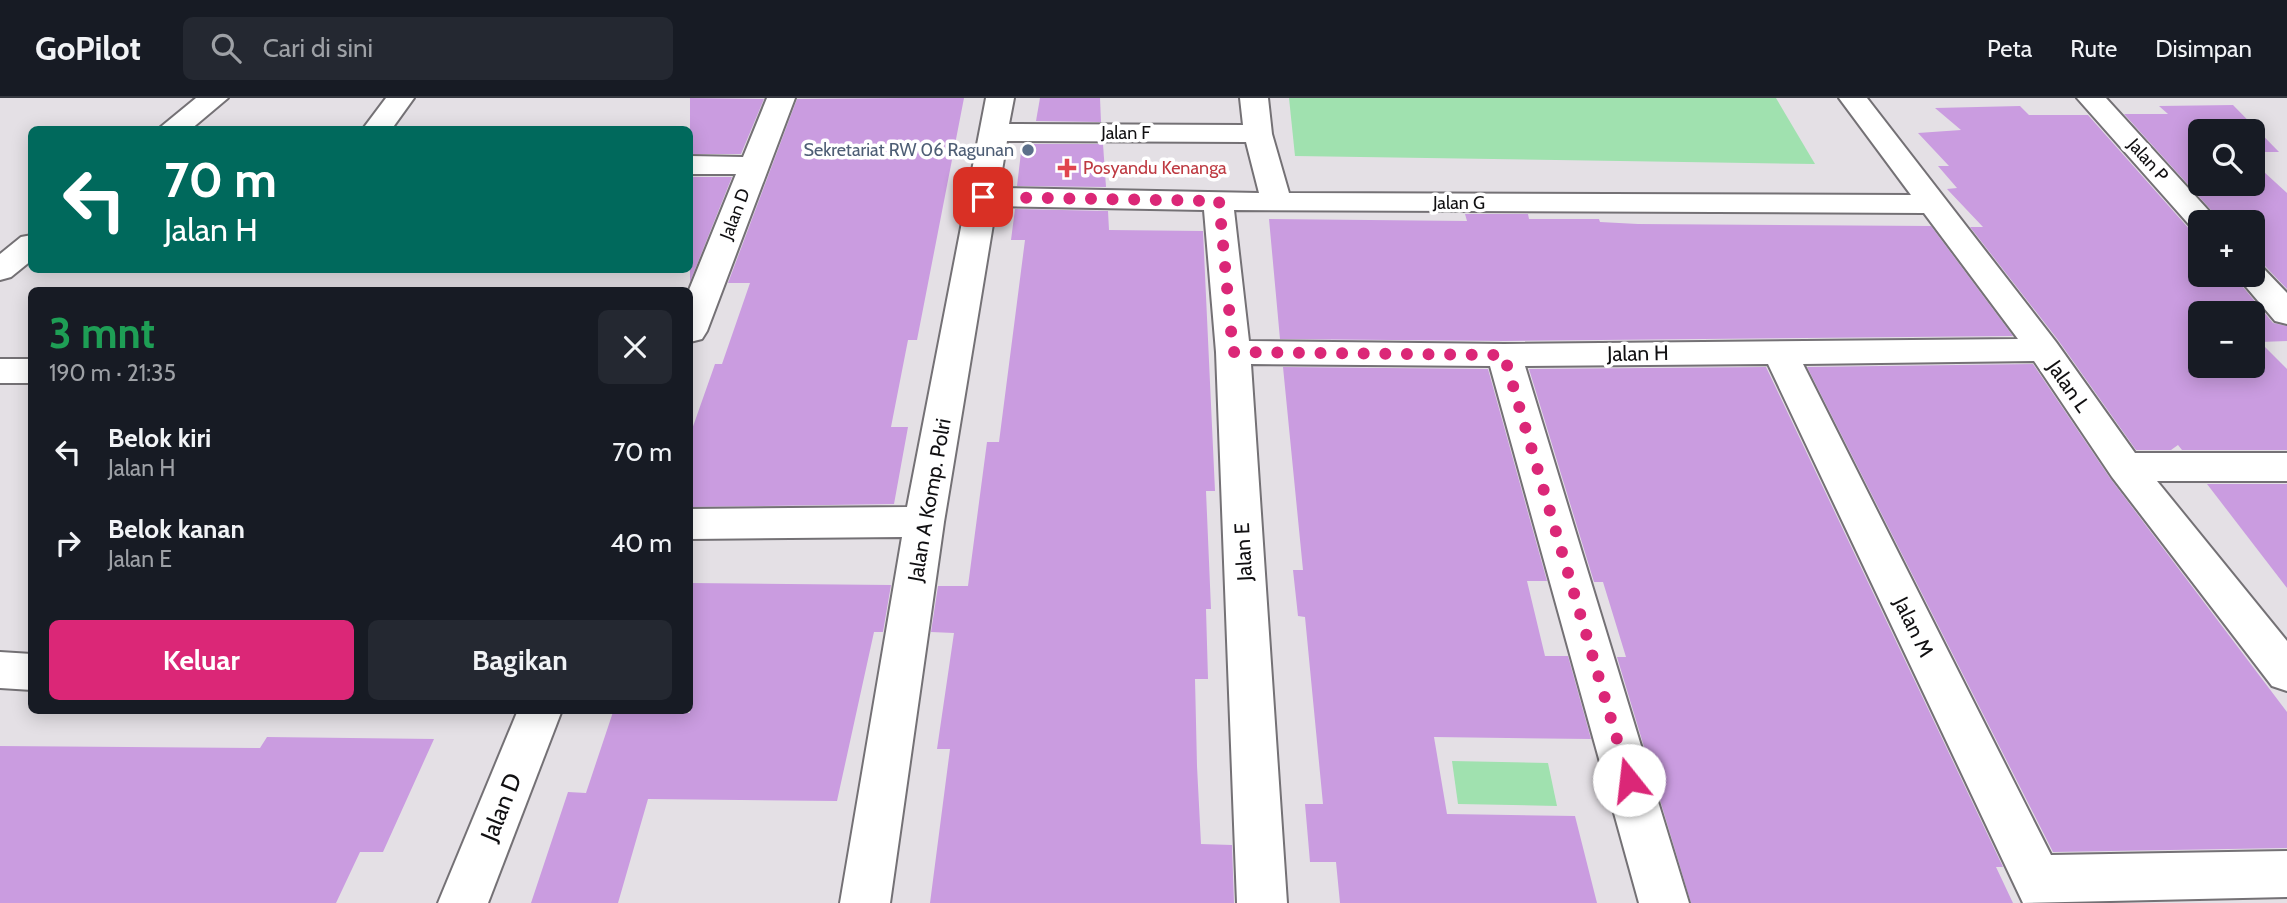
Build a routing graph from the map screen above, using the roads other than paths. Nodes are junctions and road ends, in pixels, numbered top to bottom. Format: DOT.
graph roads {
  1 [pos="215,98"];
  2 [pos="400,98"];
  3 [pos="781,98"];
  4 [pos="1254,98"];
  5 [pos="1853,98"];
  6 [pos="2091,98"];
  7 [pos="997,115"];
  8 [pos="177,126"];
  9 [pos="379,126"];
  10 [pos="1258,134"];
  11 [pos="693,165"];
  12 [pos="754,166"];
  13 [pos="983,197"];
  14 [pos="1219,201"];
  15 [pos="1277,202"];
  16 [pos="1936,204"];
  17 [pos="2193,210"];
  18 [pos="28,247"];
  19 [pos="0,270"];
  20 [pos="2263,287"];
  21 [pos="2287,313"];
  22 [pos="693,323"];
  23 [pos="0,344"];
  24 [pos="28,344"];
  25 [pos="2044,350"];
  26 [pos="1779,351"];
  27 [pos="1233,352"];
  28 [pos="1504,355"];
  29 [pos="0,371"];
  30 [pos="28,371"];
  31 [pos="2125,467"];
  32 [pos="2287,467"];
  33 [pos="924,522"];
  34 [pos="693,524"];
  35 [pos="0,670"];
  36 [pos="28,672"];
  37 [pos="2287,673"];
  38 [pos="538,714"];
  39 [pos="2287,874"];
  40 [pos="2043,890"];
  41 [pos="463,903"];
  42 [pos="864,903"];
  43 [pos="1262,903"];
  44 [pos="1664,903"];
  1 -- 8 [label="street"];
  2 -- 9 [label="street"];
  3 -- 12 [label="street, Jalan D"];
  4 -- 10 [label="street"];
  5 -- 16 [label="street, Jalan L"];
  6 -- 17 [label="street, Jalan P"];
  7 -- 10 [label="street, Jalan F"];
  7 -- 13 [label="street, Jalan A Komp. Polri"];
  10 -- 15 [label="street"];
  11 -- 12 [label="street"];
  12 -- 22 [label="street, Jalan D"];
  13 -- 14 [label="street, Jalan G"];
  13 -- 33 [label="street, Jalan A Komp. Polri"];
  14 -- 15 [label="street, Jalan G"];
  14 -- 27 [label="street, Jalan E"];
  15 -- 16 [label="street, Jalan G"];
  16 -- 25 [label="street, Jalan L"];
  18 -- 19 [label="street"];
  20 -- 21 [label="street"];
  23 -- 24 [label="street"];
  25 -- 26 [label="street, Jalan H"];
  25 -- 31 [label="street, Jalan L"];
  26 -- 28 [label="street, Jalan H"];
  26 -- 40 [label="street, Jalan M"];
  27 -- 28 [label="street, Jalan H"];
  27 -- 43 [label="street, Jalan E"];
  28 -- 44 [label="street"];
  29 -- 30 [label="street"];
  31 -- 32 [label="street"];
  31 -- 37 [label="street, Jalan L"];
  33 -- 34 [label="street"];
  33 -- 42 [label="street, Jalan A Komp. Polri"];
  35 -- 36 [label="street"];
  38 -- 41 [label="street, Jalan D"];
  39 -- 40 [label="street"];
}
